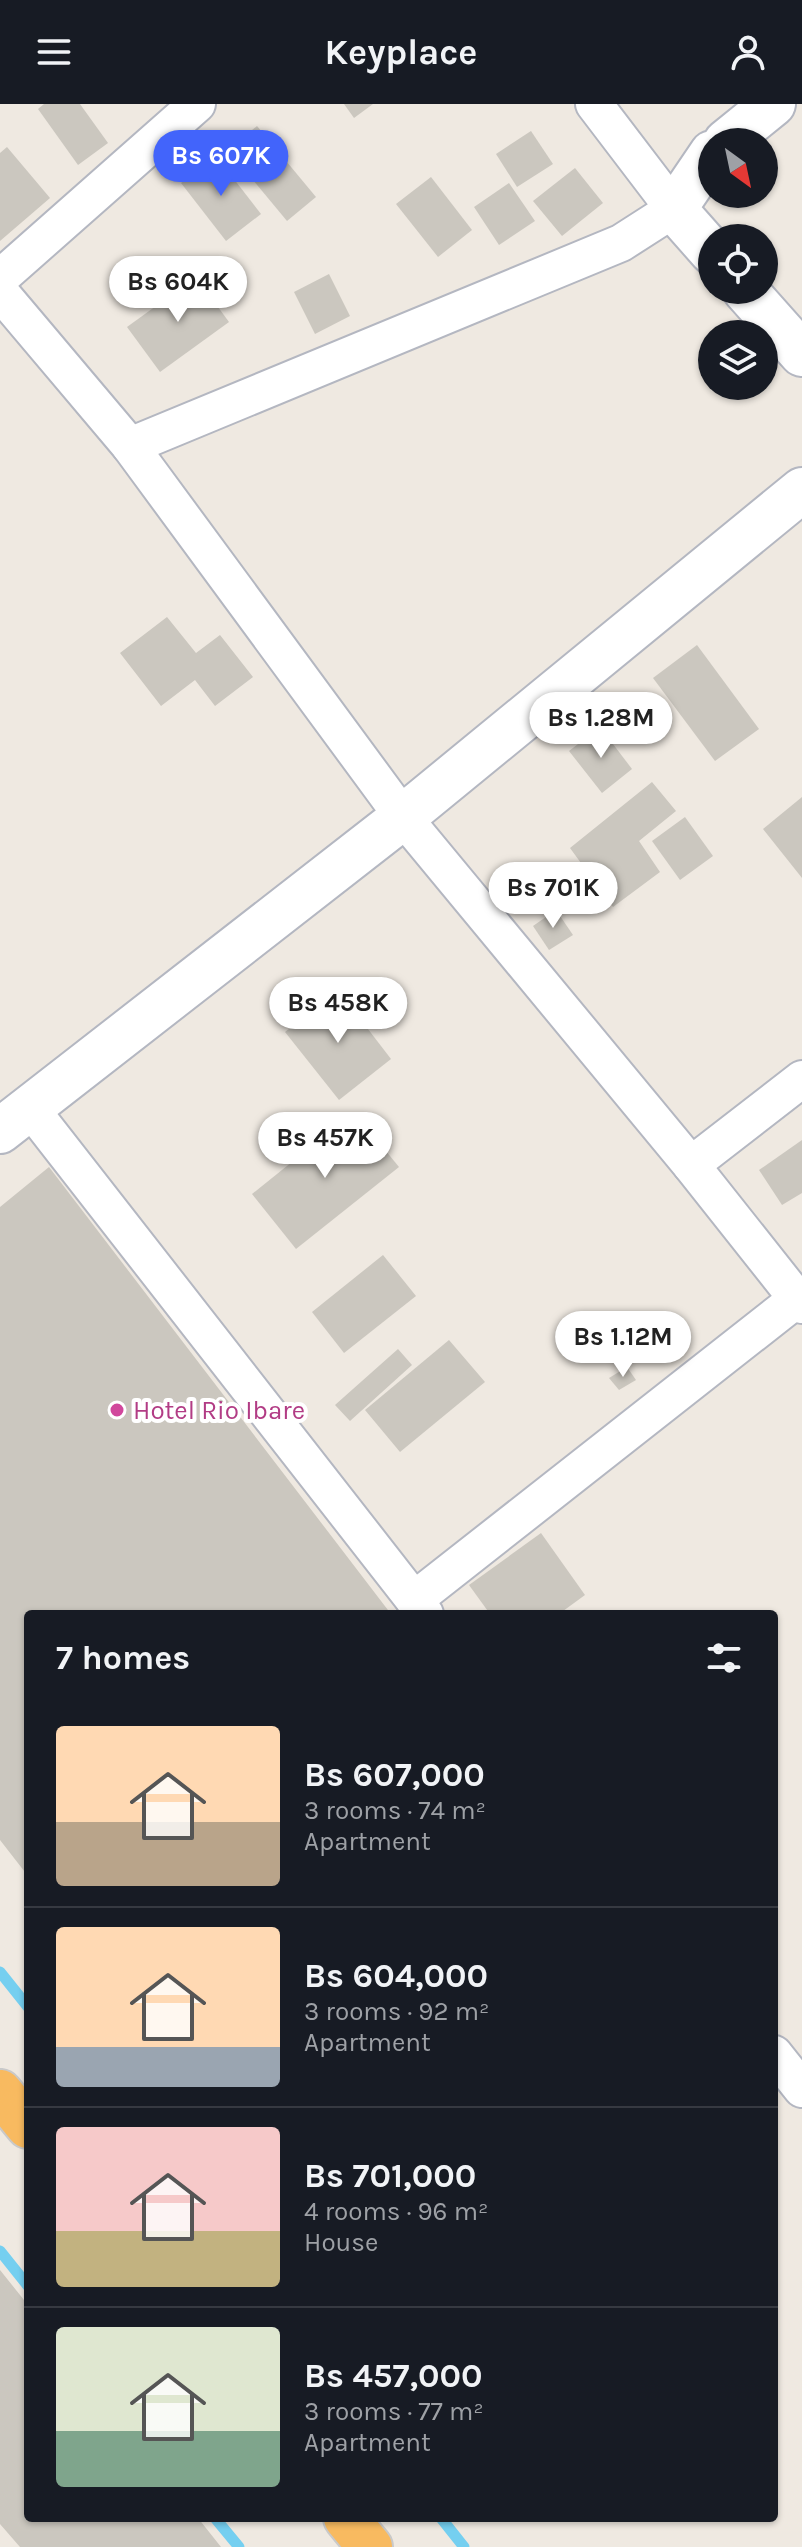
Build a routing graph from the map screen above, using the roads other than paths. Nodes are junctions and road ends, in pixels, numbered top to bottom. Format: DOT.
graph roads {
  1 [pos="197,104"];
  2 [pos="594,104"];
  3 [pos="773,104"];
  4 [pos="743,128"];
  5 [pos="698,174"];
  6 [pos="674,209"];
  7 [pos="698,236"];
  8 [pos="0,278"];
  9 [pos="0,292"];
  10 [pos="757,304"];
  11 [pos="802,354"];
  12 [pos="130,446"];
  13 [pos="802,490"];
  14 [pos="403,817"];
  15 [pos="802,1079"];
  16 [pos="15,1120"];
  17 [pos="691,1165"];
  18 [pos="800,1302"];
  19 [pos="420,1607"];
  20 [pos="778,2059"];
  21 [pos="802,2089"];
  22 [pos="0,2092"];
  23 [pos="24,2121"];
  24 [pos="349,2522"];
  25 [pos="370,2547"];
  1 -- 8 [label="street"];
  2 -- 6 [label="street"];
  3 -- 4 [label="street"];
  5 -- 6 [label="street"];
  6 -- 7 [label="street"];
  6 -- 12 [label="street"];
  9 -- 12 [label="street"];
  10 -- 11 [label="street"];
  12 -- 14 [label="street"];
  13 -- 14 [label="street"];
  14 -- 16 [label="street"];
  14 -- 17 [label="street"];
  15 -- 17 [label="street"];
  16 -- 19 [label="street"];
  17 -- 18 [label="street"];
  18 -- 19 [label="street"];
  20 -- 21 [label="street"];
  22 -- 23 [label="highway"];
  24 -- 25 [label="highway"];
}
